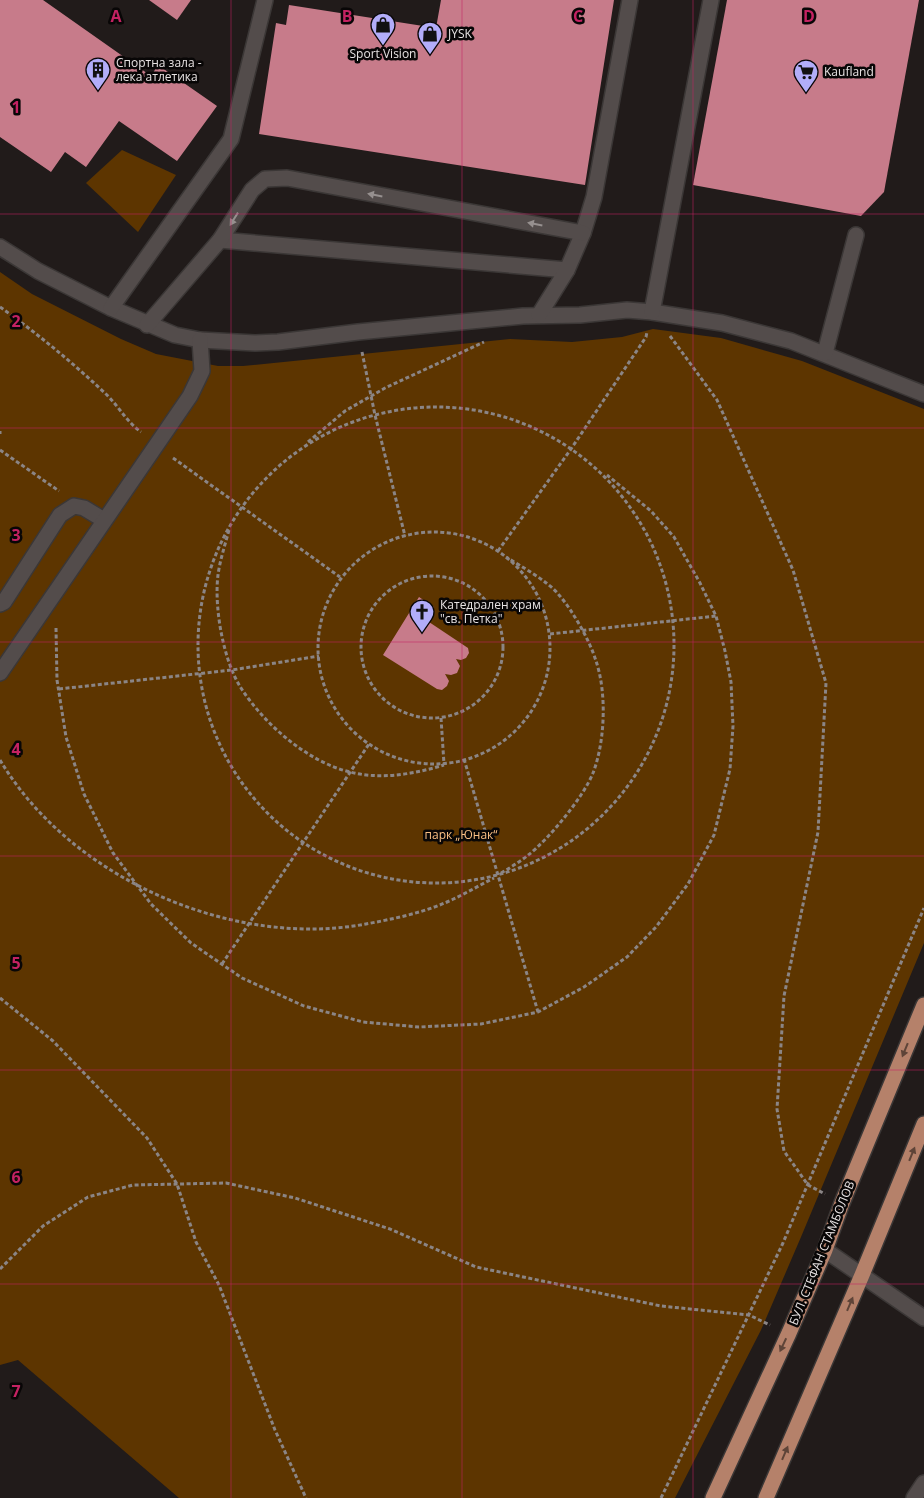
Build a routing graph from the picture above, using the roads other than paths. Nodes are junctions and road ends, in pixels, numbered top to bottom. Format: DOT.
graph roads {
  1 [pos="265,0"];
  2 [pos="630,0"];
  3 [pos="711,0"];
  4 [pos="582,233"];
  5 [pos="856,235"];
  6 [pos="220,240"];
  7 [pos="0,247"];
  8 [pos="567,270"];
  9 [pos="111,308"];
  10 [pos="652,312"];
  11 [pos="539,315"];
  12 [pos="147,325"];
  13 [pos="200,340"];
  14 [pos="825,353"];
  15 [pos="924,394"];
  16 [pos="104,520"];
  17 [pos="0,604"];
  18 [pos="0,674"];
  19 [pos="924,1004"];
  20 [pos="924,1124"];
  21 [pos="825,1250"];
  22 [pos="862,1275"];
  23 [pos="924,1318"];
  24 [pos="924,1483"];
  25 [pos="712,1498"];
  26 [pos="766,1498"];
  27 [pos="914,1498"];
  1 -- 9 [label="street"];
  2 -- 4 [label="street"];
  3 -- 10 [label="street"];
  4 -- 6 [label="street, one-way"];
  4 -- 8 [label="street"];
  5 -- 14 [label="street"];
  6 -- 8 [label="street"];
  6 -- 12 [label="street"];
  7 -- 9 [label="street"];
  8 -- 11 [label="street"];
  9 -- 12 [label="street"];
  10 -- 11 [label="street"];
  10 -- 14 [label="street"];
  11 -- 13 [label="street"];
  12 -- 13 [label="street"];
  13 -- 16 [label="street"];
  14 -- 15 [label="street"];
  16 -- 17 [label="street"];
  16 -- 18 [label="street"];
  19 -- 21 [label="main road, БУЛ. СТЕФАН СТАМБОЛОВ, one-way"];
  22 -- 20 [label="main road, one-way"];
  21 -- 22 [label="street"];
  21 -- 25 [label="main road, БУЛ. СТЕФАН СТАМБОЛОВ, one-way"];
  22 -- 23 [label="street"];
  26 -- 22 [label="main road, one-way"];
  24 -- 27 [label="street"];
}
